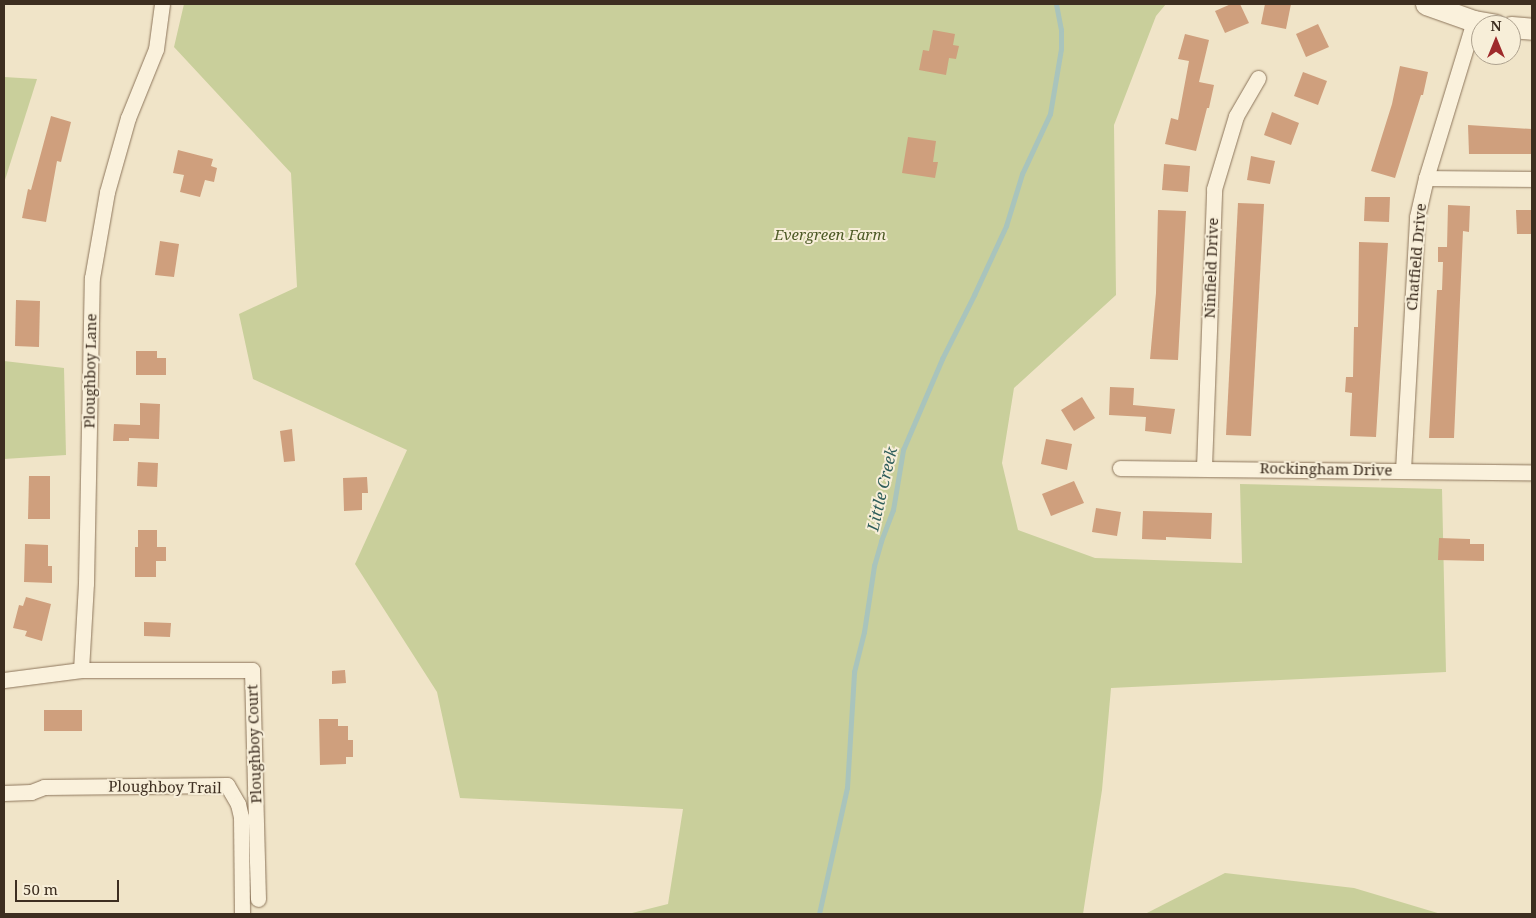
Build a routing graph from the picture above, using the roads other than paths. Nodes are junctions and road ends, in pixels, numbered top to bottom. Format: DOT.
graph roads {
  1 [pos="162,4"];
  2 [pos="1426,4"];
  3 [pos="1471,20"];
  4 [pos="1471,31"];
  5 [pos="1258,78"];
  6 [pos="1426,178"];
  7 [pos="1532,179"];
  8 [pos="1204,467"];
  9 [pos="1120,468"];
  10 [pos="1403,470"];
  11 [pos="1532,472"];
  12 [pos="81,670"];
  13 [pos="4,680"];
  14 [pos="4,793"];
  15 [pos="258,899"];
  16 [pos="242,914"];
  1 -- 12 [label="street, Ploughboy Lane"];
  2 -- 3 [label="main road"];
  4 -- 6 [label="street, Chatfield Drive"];
  5 -- 8 [label="street, Ninfield Drive"];
  6 -- 7 [label="street"];
  6 -- 10 [label="street, Chatfield Drive"];
  8 -- 9 [label="street, Rockingham Drive"];
  8 -- 10 [label="street, Rockingham Drive"];
  10 -- 11 [label="street, Rockingham Drive"];
  12 -- 13 [label="street"];
  12 -- 15 [label="street, Ploughboy Court"];
  14 -- 16 [label="street, Ploughboy Trail"];
}
